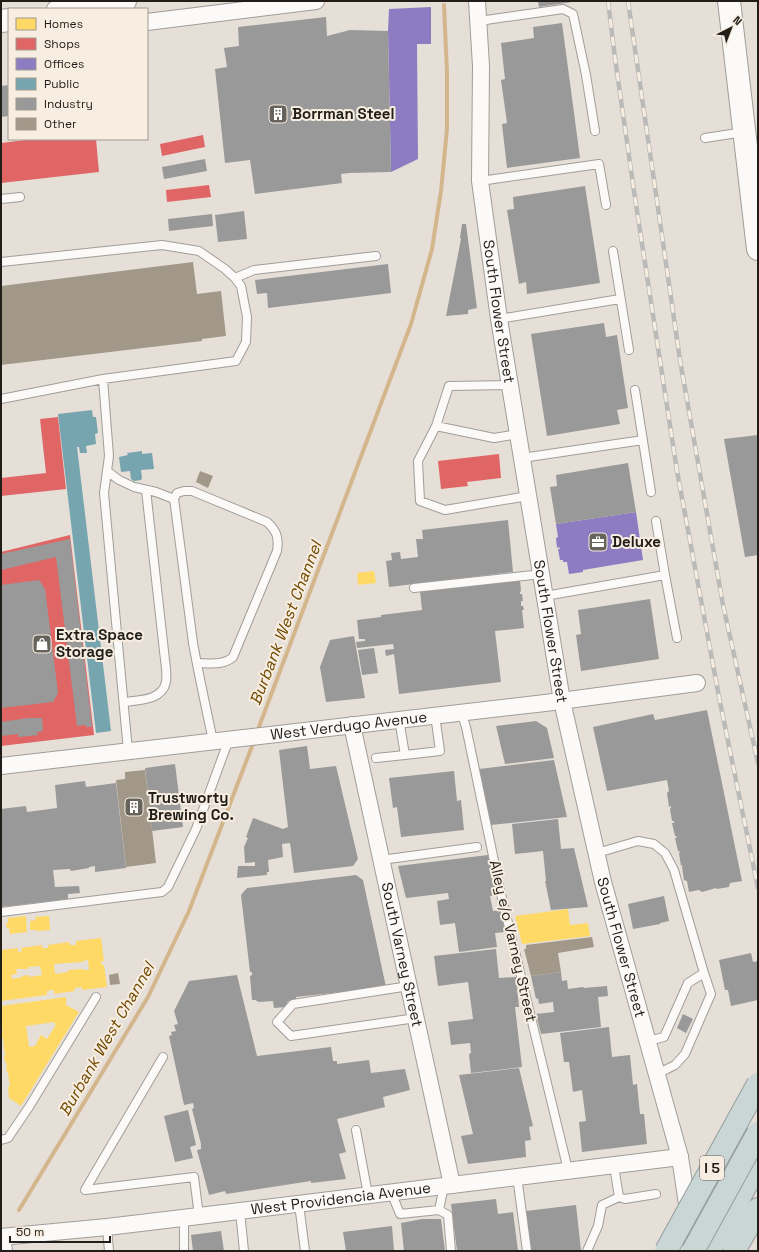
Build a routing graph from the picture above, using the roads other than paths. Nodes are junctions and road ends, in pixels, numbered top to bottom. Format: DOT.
graph roads {
  1 [pos="70,1"];
  2 [pos="125,1"];
  3 [pos="316,1"];
  4 [pos="477,1"];
  5 [pos="729,1"];
  6 [pos="57,8"];
  7 [pos="80,8"];
  8 [pos="479,21"];
  9 [pos="148,22"];
  10 [pos="595,131"];
  11 [pos="744,132"];
  12 [pos="705,138"];
  13 [pos="480,181"];
  14 [pos="20,197"];
  15 [pos="1,199"];
  16 [pos="606,206"];
  17 [pos="758,248"];
  18 [pos="613,251"];
  19 [pos="376,256"];
  20 [pos="1,262"];
  21 [pos="235,278"];
  22 [pos="620,299"];
  23 [pos="499,319"];
  24 [pos="629,350"];
  25 [pos="103,379"];
  26 [pos="510,385"];
  27 [pos="635,390"];
  28 [pos="1,399"];
  29 [pos="436,426"];
  30 [pos="518,434"];
  31 [pos="643,440"];
  32 [pos="522,458"];
  33 [pos="107,471"];
  34 [pos="146,490"];
  35 [pos="651,492"];
  36 [pos="528,496"];
  37 [pos="174,499"];
  38 [pos="656,521"];
  39 [pos="542,574"];
  40 [pos="665,575"];
  41 [pos="414,588"];
  42 [pos="545,596"];
  43 [pos="677,638"];
  44 [pos="197,663"];
  45 [pos="697,683"];
  46 [pos="562,700"];
  47 [pos="124,702"];
  48 [pos="461,712"];
  49 [pos="435,715"];
  50 [pos="400,719"];
  51 [pos="352,725"];
  52 [pos="236,738"];
  53 [pos="213,741"];
  54 [pos="128,751"];
  55 [pos="406,755"];
  56 [pos="376,758"];
  57 [pos="1,766"];
  58 [pos="477,847"];
  59 [pos="597,853"];
  60 [pos="381,860"];
  61 [pos="1,912"];
  62 [pos="704,973"];
  63 [pos="409,986"];
  64 [pos="96,997"];
  65 [pos="416,1018"];
  66 [pos="648,1041"];
  67 [pos="163,1057"];
  68 [pos="657,1074"];
  69 [pos="758,1084"];
  70 [pos="356,1130"];
  71 [pos="758,1133"];
  72 [pos="1,1140"];
  73 [pos="680,1157"];
  74 [pos="758,1164"];
  75 [pos="614,1166"];
  76 [pos="568,1170"];
  77 [pos="517,1176"];
  78 [pos="448,1185"];
  79 [pos="391,1192"];
  80 [pos="656,1194"];
  81 [pos="368,1195"];
  82 [pos="619,1197"];
  83 [pos="298,1204"];
  84 [pos="758,1209"];
  85 [pos="439,1210"];
  86 [pos="240,1211"];
  87 [pos="192,1217"];
  88 [pos="107,1227"];
  89 [pos="1,1237"];
  90 [pos="1,1245"];
  91 [pos="2,1251"];
  92 [pos="109,1251"];
  93 [pos="184,1251"];
  94 [pos="244,1251"];
  95 [pos="305,1251"];
  96 [pos="451,1251"];
  97 [pos="527,1251"];
  98 [pos="587,1251"];
  99 [pos="666,1251"];
  100 [pos="694,1251"];
  101 [pos="709,1251"];
  102 [pos="734,1251"];
  1 -- 6 [label="street"];
  2 -- 7 [label="main road"];
  3 -- 9 [label="street"];
  4 -- 8 [label="street, South Flower Street"];
  5 -- 11 [label="main road"];
  8 -- 10 [label="lane"];
  8 -- 13 [label="street, South Flower Street"];
  11 -- 12 [label="lane"];
  11 -- 17 [label="main road"];
  13 -- 16 [label="lane"];
  13 -- 23 [label="street, South Flower Street"];
  14 -- 15 [label="lane"];
  18 -- 22 [label="lane"];
  19 -- 21 [label="lane"];
  20 -- 21 [label="lane"];
  21 -- 25 [label="lane"];
  22 -- 23 [label="lane"];
  22 -- 24 [label="lane"];
  23 -- 26 [label="street, South Flower Street"];
  25 -- 28 [label="lane"];
  25 -- 33 [label="lane"];
  26 -- 29 [label="lane"];
  26 -- 30 [label="street, South Flower Street"];
  27 -- 31 [label="lane"];
  29 -- 30 [label="lane"];
  29 -- 36 [label="lane"];
  30 -- 32 [label="street, South Flower Street"];
  31 -- 32 [label="lane"];
  31 -- 35 [label="lane"];
  32 -- 36 [label="street, South Flower Street"];
  33 -- 34 [label="lane"];
  33 -- 47 [label="lane"];
  34 -- 37 [label="lane"];
  34 -- 47 [label="lane"];
  36 -- 39 [label="street, South Flower Street"];
  37 -- 44 [label="lane"];
  37 -- 44 [label="lane"];
  38 -- 40 [label="lane"];
  39 -- 41 [label="lane"];
  39 -- 42 [label="street, South Flower Street"];
  40 -- 42 [label="lane"];
  40 -- 43 [label="lane"];
  42 -- 46 [label="street, South Flower Street"];
  44 -- 53 [label="lane"];
  45 -- 46 [label="street, West Verdugo Avenue"];
  46 -- 48 [label="street, West Verdugo Avenue"];
  46 -- 59 [label="street, South Flower Street"];
  47 -- 54 [label="lane"];
  48 -- 49 [label="street, West Verdugo Avenue"];
  48 -- 76 [label="lane, Alley e/o Varney Street"];
  49 -- 50 [label="street, West Verdugo Avenue"];
  49 -- 55 [label="lane"];
  50 -- 51 [label="street, West Verdugo Avenue"];
  50 -- 55 [label="lane"];
  51 -- 52 [label="street, West Verdugo Avenue"];
  51 -- 60 [label="street, South Varney Street"];
  52 -- 53 [label="street, West Verdugo Avenue"];
  52 -- 61 [label="lane"];
  53 -- 54 [label="street, West Verdugo Avenue"];
  54 -- 57 [label="street, West Verdugo Avenue"];
  55 -- 56 [label="lane"];
  58 -- 60 [label="lane"];
  59 -- 62 [label="lane"];
  59 -- 66 [label="street, South Flower Street"];
  60 -- 63 [label="street, South Varney Street"];
  62 -- 66 [label="lane"];
  62 -- 68 [label="lane"];
  63 -- 65 [label="street, South Varney Street"];
  63 -- 65 [label="lane"];
  64 -- 72 [label="lane"];
  65 -- 78 [label="street, South Varney Street"];
  66 -- 68 [label="street, South Flower Street"];
  67 -- 87 [label="lane"];
  68 -- 73 [label="street, South Flower Street"];
  69 -- 99 [label="highway, I 5, bridge"];
  70 -- 81 [label="lane"];
  71 -- 100 [label="highway, bridge"];
  73 -- 75 [label="street, West Providencia Avenue"];
  73 -- 100 [label="street, South Flower Street"];
  74 -- 101 [label="highway"];
  75 -- 76 [label="street, West Providencia Avenue"];
  75 -- 82 [label="lane"];
  76 -- 77 [label="street, West Providencia Avenue"];
  77 -- 78 [label="street, West Providencia Avenue"];
  77 -- 97 [label="lane"];
  78 -- 79 [label="street, West Providencia Avenue"];
  78 -- 85 [label="lane"];
  79 -- 81 [label="street, West Providencia Avenue"];
  79 -- 85 [label="lane"];
  80 -- 82 [label="lane"];
  81 -- 83 [label="street, West Providencia Avenue"];
  82 -- 98 [label="lane"];
  83 -- 86 [label="street, West Providencia Avenue"];
  83 -- 95 [label="lane"];
  84 -- 102 [label="highway"];
  85 -- 96 [label="lane"];
  86 -- 87 [label="street, West Providencia Avenue"];
  86 -- 94 [label="lane"];
  87 -- 88 [label="street, West Providencia Avenue"];
  87 -- 93 [label="lane"];
  88 -- 89 [label="street, West Providencia Avenue"];
  88 -- 92 [label="lane"];
  90 -- 91 [label="street"];
}
